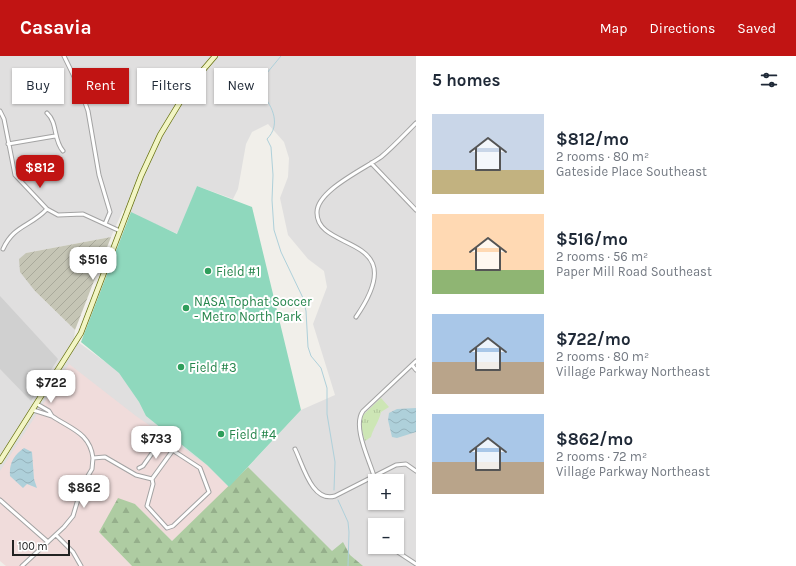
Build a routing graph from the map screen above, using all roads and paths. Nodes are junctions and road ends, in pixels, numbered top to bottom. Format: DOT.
graph roads {
  1 [pos="64,56"];
  2 [pos="215,56"];
  3 [pos="0,111"];
  4 [pos="47,113"];
  5 [pos="416,123"];
  6 [pos="55,136"];
  7 [pos="8,144"];
  8 [pos="63,151"];
  9 [pos="371,163"];
  10 [pos="47,210"];
  11 [pos="416,210"];
  12 [pos="105,224"];
  13 [pos="120,231"];
  14 [pos="3,249"];
  15 [pos="356,317"];
  16 [pos="416,361"];
  17 [pos="412,366"];
  18 [pos="416,370"];
  19 [pos="37,404"];
  20 [pos="33,410"];
  21 [pos="52,416"];
  22 [pos="295,449"];
  23 [pos="173,450"];
  24 [pos="93,458"];
  25 [pos="0,461"];
  26 [pos="139,468"];
  27 [pos="416,471"];
  28 [pos="373,474"];
  29 [pos="378,474"];
  30 [pos="152,479"];
  31 [pos="368,479"];
  32 [pos="0,500"];
  33 [pos="56,535"];
  34 [pos="48,542"];
  35 [pos="401,554"];
  36 [pos="416,564"];
  37 [pos="22,566"];
  38 [pos="81,566"];
  1 -- 12 [label="street"];
  2 -- 13 [label="street"];
  3 -- 7 [label="street"];
  4 -- 6 [label="street"];
  5 -- 9 [label="street"];
  6 -- 7 [label="street"];
  6 -- 8 [label="street"];
  7 -- 10 [label="street"];
  9 -- 11 [label="street"];
  9 -- 15 [label="street"];
  10 -- 12 [label="street"];
  10 -- 14 [label="street"];
  12 -- 13 [label="street"];
  13 -- 19 [label="street"];
  16 -- 17 [label="street"];
  17 -- 18 [label="street"];
  17 -- 28 [label="street"];
  19 -- 20 [label="street"];
  19 -- 21 [label="street"];
  20 -- 21 [label="street"];
  20 -- 25 [label="street"];
  21 -- 24 [label="street"];
  22 -- 31 [label="street"];
  23 -- 26 [label="street"];
  23 -- 30 [label="street"];
  23 -- 30 [label="street"];
  24 -- 30 [label="street"];
  24 -- 33 [label="street"];
  27 -- 29 [label="street"];
  32 -- 34 [label="street"];
  33 -- 34 [label="street"];
  33 -- 38 [label="street"];
  34 -- 37 [label="street"];
  35 -- 36 [label="street"];
}
